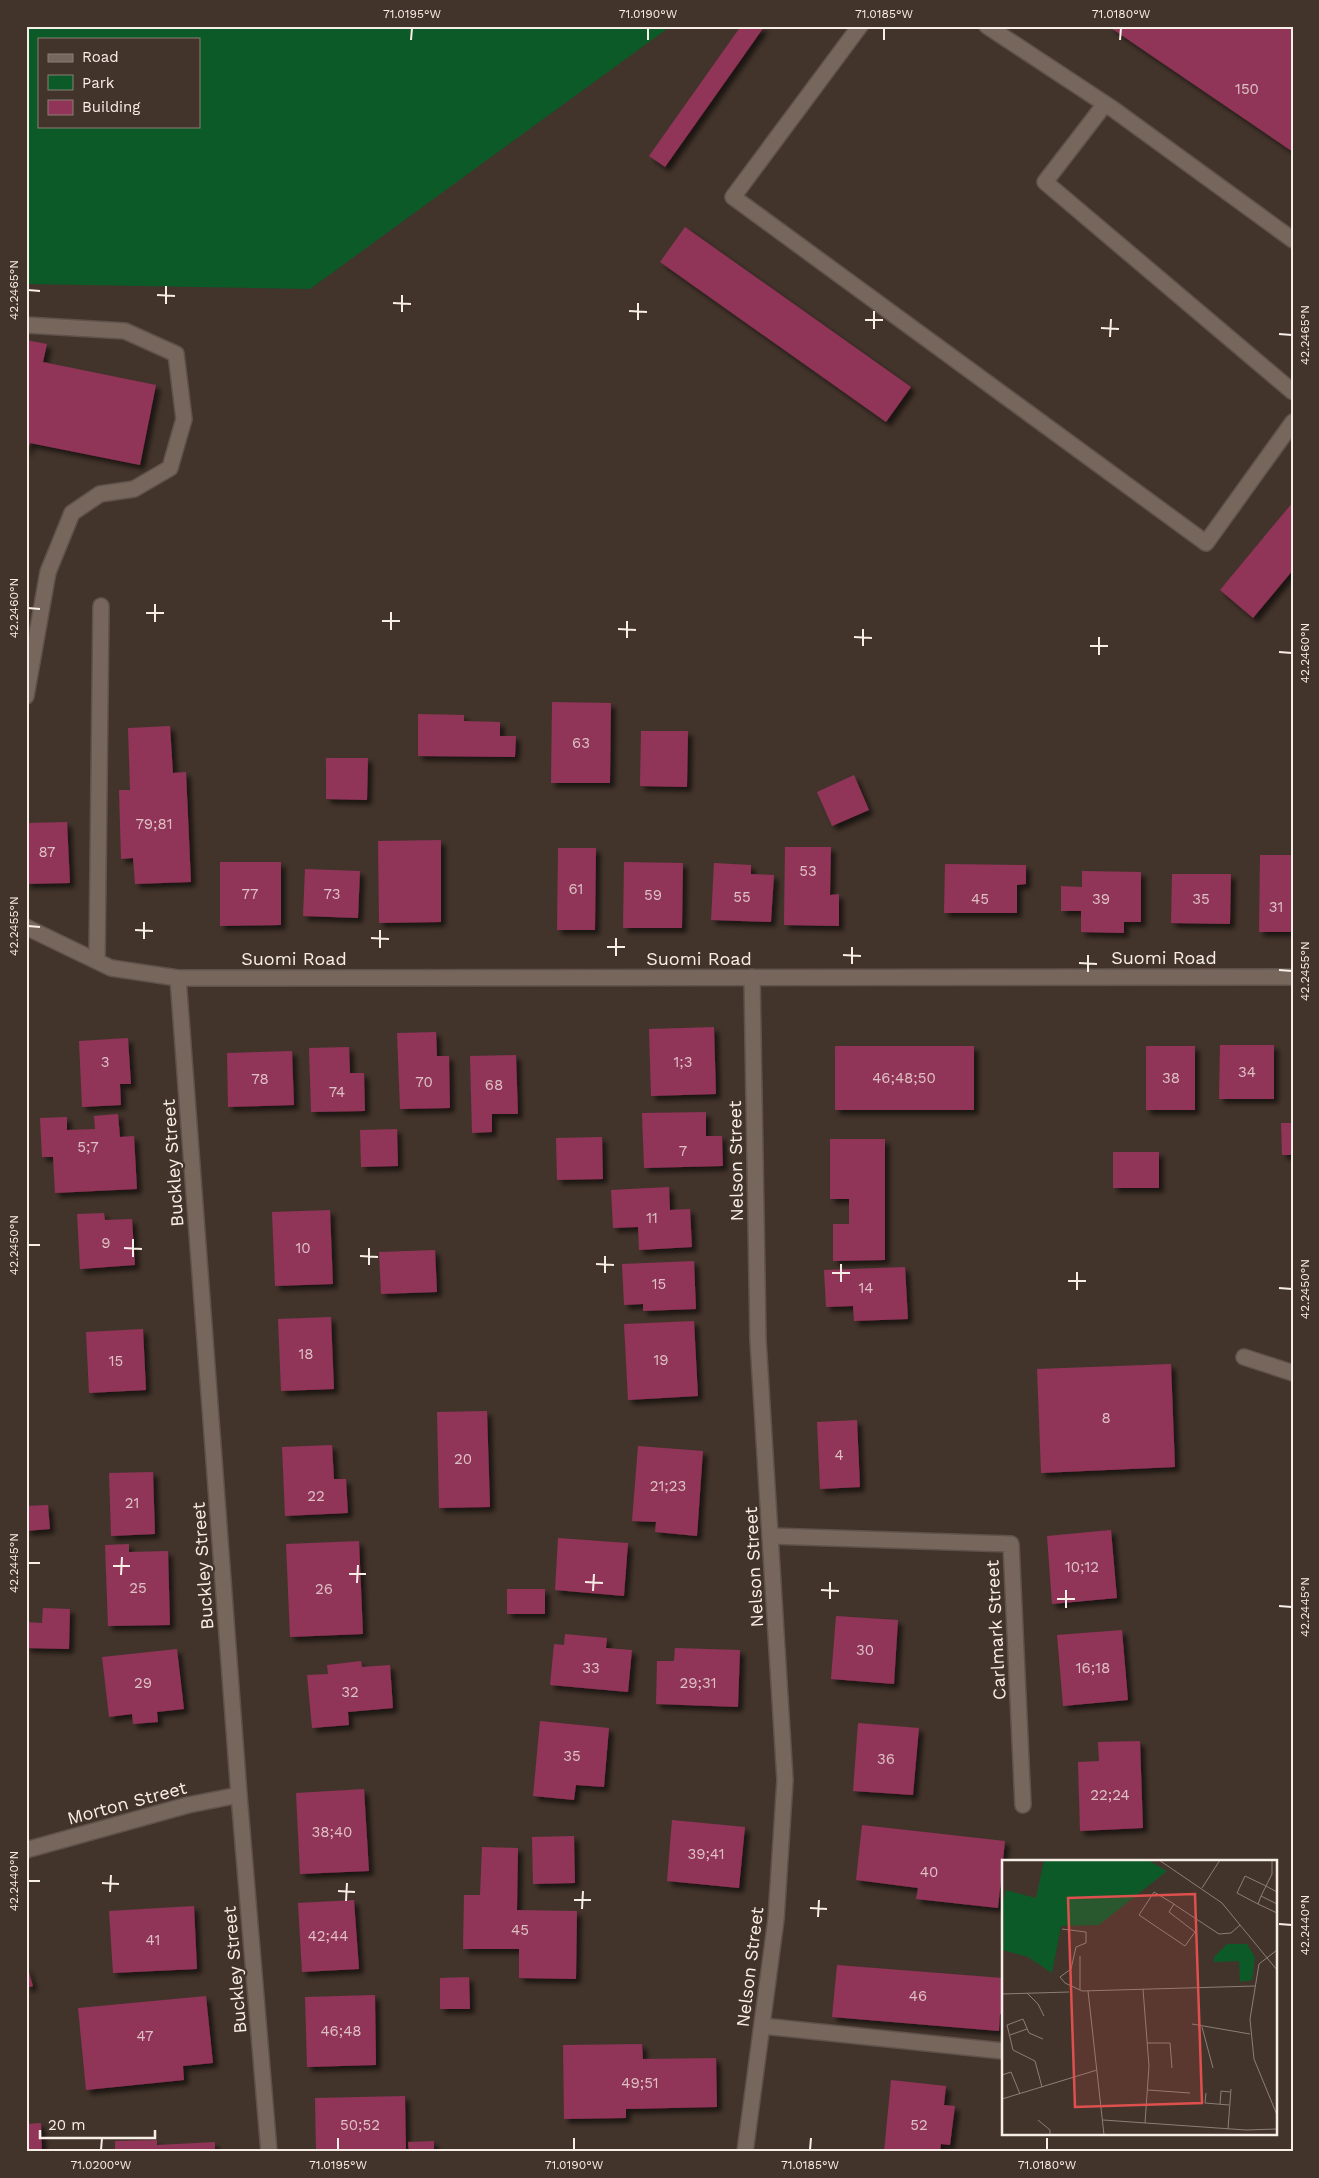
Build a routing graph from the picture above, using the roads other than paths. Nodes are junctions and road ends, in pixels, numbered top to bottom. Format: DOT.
graph roads {
  1 [pos="860,26"];
  2 [pos="987,26"];
  3 [pos="1105,104"];
  4 [pos="1293,240"];
  5 [pos="26,325"];
  6 [pos="1293,392"];
  7 [pos="1293,422"];
  8 [pos="101,606"];
  9 [pos="26,696"];
  10 [pos="26,927"];
  11 [pos="97,959"];
  12 [pos="752,977"];
  13 [pos="1293,977"];
  14 [pos="178,978"];
  15 [pos="1244,1357"];
  16 [pos="1293,1373"];
  17 [pos="771,1536"];
  18 [pos="240,1795"];
  19 [pos="1023,1805"];
  20 [pos="26,1850"];
  21 [pos="762,2026"];
  22 [pos="1002,2051"];
  23 [pos="269,2152"];
  24 [pos="745,2152"];
  1 -- 7 [label="street"];
  2 -- 3 [label="street"];
  3 -- 4 [label="street"];
  3 -- 6 [label="street"];
  5 -- 9 [label="street"];
  8 -- 11 [label="street"];
  10 -- 11 [label="street, Suomi Road"];
  11 -- 14 [label="street, Suomi Road"];
  12 -- 13 [label="street, Suomi Road"];
  12 -- 14 [label="street, Suomi Road"];
  12 -- 17 [label="street, Nelson Street"];
  14 -- 18 [label="street, Buckley Street"];
  15 -- 16 [label="street"];
  17 -- 19 [label="street, Carlmark Street"];
  17 -- 21 [label="street, Nelson Street"];
  18 -- 20 [label="street, Morton Street"];
  18 -- 23 [label="street, Buckley Street"];
  21 -- 22 [label="street"];
  21 -- 24 [label="street, Nelson Street"];
}
